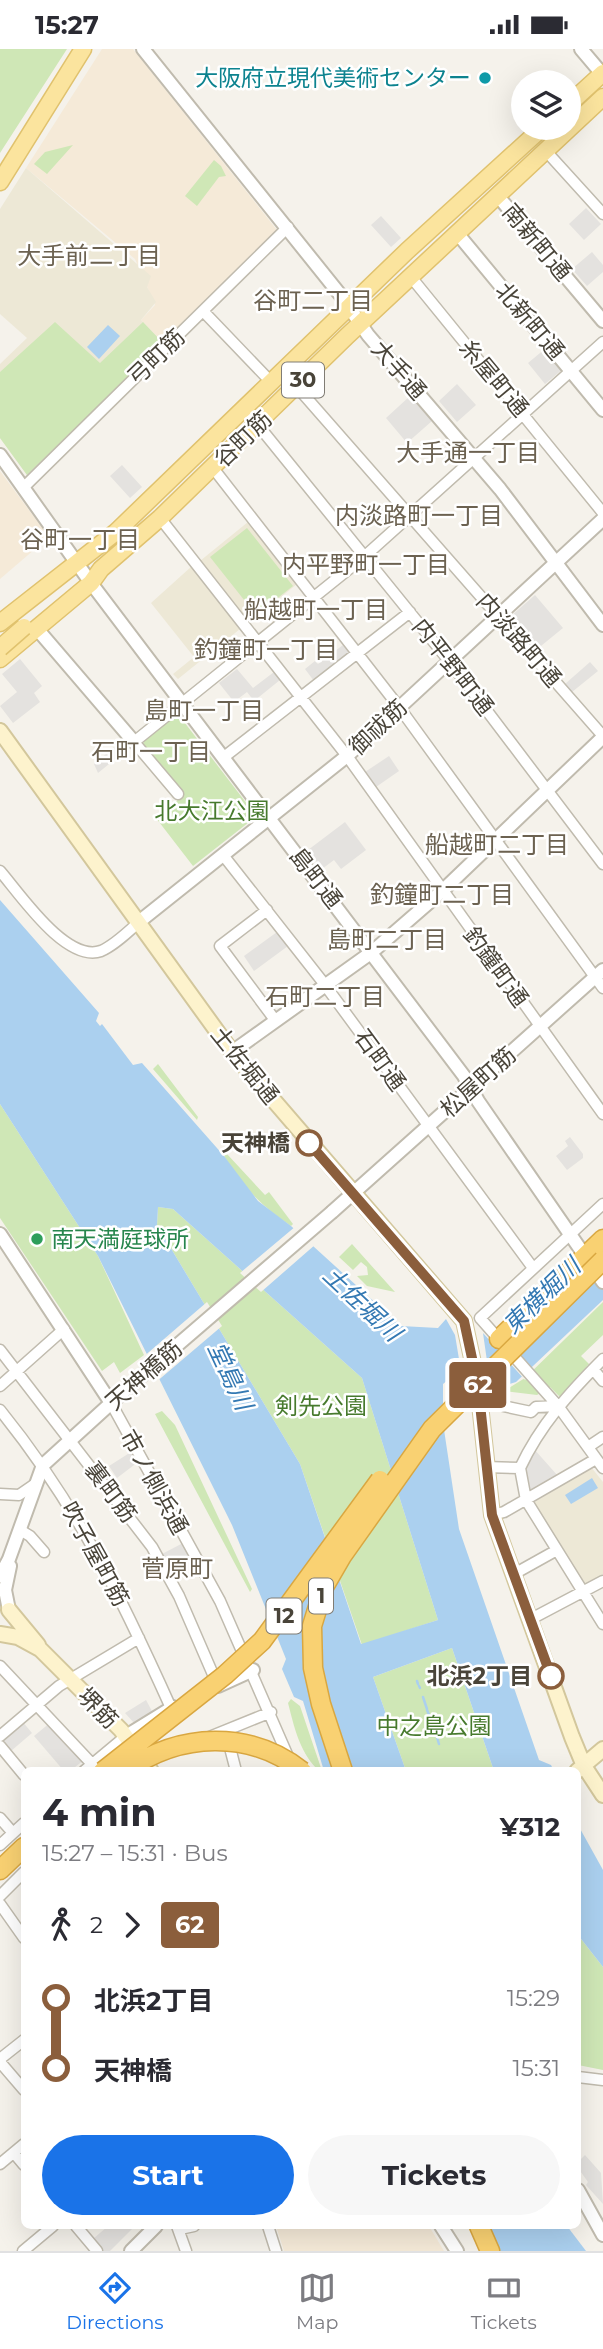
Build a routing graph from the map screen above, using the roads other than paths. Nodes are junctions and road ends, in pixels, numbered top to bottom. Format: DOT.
graph roads {
  1 [pos="83,49"];
  2 [pos="143,49"];
  3 [pos="582,49"];
  4 [pos="603,74"];
  5 [pos="581,93"];
  6 [pos="603,97"];
  7 [pos="529,140"];
  8 [pos="545,150"];
  9 [pos="0,182"];
  10 [pos="497,195"];
  11 [pos="603,215"];
  12 [pos="288,227"];
  13 [pos="457,233"];
  14 [pos="411,277"];
  15 [pos="349,307"];
  16 [pos="203,311"];
  17 [pos="603,321"];
  18 [pos="361,324"];
  19 [pos="603,342"];
  20 [pos="571,370"];
  21 [pos="272,383"];
  22 [pos="296,387"];
  23 [pos="245,409"];
  24 [pos="603,410"];
  25 [pos="523,414"];
  26 [pos="259,424"];
  27 [pos="0,455"];
  28 [pos="474,458"];
  29 [pos="213,468"];
  30 [pos="23,487"];
  31 [pos="603,513"];
  32 [pos="410,515"];
  33 [pos="160,518"];
  34 [pos="603,519"];
  35 [pos="365,556"];
  36 [pos="556,562"];
  37 [pos="87,569"];
  38 [pos="313,599"];
  39 [pos="410,611"];
  40 [pos="498,615"];
  41 [pos="0,623"];
  42 [pos="603,625"];
  43 [pos="27,626"];
  44 [pos="0,636"];
  45 [pos="257,643"];
  46 [pos="0,647"];
  47 [pos="356,653"];
  48 [pos="0,659"];
  49 [pos="450,662"];
  50 [pos="301,698"];
  51 [pos="182,703"];
  52 [pos="399,707"];
  53 [pos="0,731"];
  54 [pos="603,737"];
  55 [pos="134,743"];
  56 [pos="347,756"];
  57 [pos="225,757"];
  58 [pos="549,789"];
  59 [pos="178,794"];
  60 [pos="270,818"];
  61 [pos="496,839"];
  62 [pos="223,855"];
  63 [pos="603,864"];
  64 [pos="0,871"];
  65 [pos="441,892"];
  66 [pos="267,910"];
  67 [pos="140,921"];
  68 [pos="372,952"];
  69 [pos="601,978"];
  70 [pos="325,985"];
  71 [pos="275,1020"];
  72 [pos="540,1028"];
  73 [pos="232,1052"];
  74 [pos="471,1088"];
  75 [pos="603,1114"];
  76 [pos="428,1127"];
  77 [pos="353,1194"];
  78 [pos="603,1204"];
  79 [pos="571,1233"];
  80 [pos="0,1234"];
  81 [pos="603,1239"];
  82 [pos="5,1252"];
  83 [pos="590,1255"];
  84 [pos="533,1268"];
  85 [pos="603,1282"];
  86 [pos="460,1316"];
  87 [pos="481,1317"];
  88 [pos="64,1329"];
  89 [pos="494,1333"];
  90 [pos="0,1350"];
  91 [pos="603,1359"];
  92 [pos="593,1369"];
  93 [pos="17,1372"];
  94 [pos="603,1381"];
  95 [pos="0,1386"];
  96 [pos="479,1394"];
  97 [pos="111,1403"];
  98 [pos="558,1406"];
  99 [pos="0,1410"];
  100 [pos="432,1429"];
  101 [pos="603,1437"];
  102 [pos="69,1439"];
  103 [pos="588,1447"];
  104 [pos="596,1459"];
  105 [pos="43,1465"];
  106 [pos="485,1467"];
  107 [pos="520,1468"];
  108 [pos="603,1468"];
  109 [pos="34,1484"];
  110 [pos="0,1494"];
  111 [pos="526,1500"];
  112 [pos="492,1515"];
  113 [pos="20,1530"];
  114 [pos="557,1550"];
  115 [pos="44,1552"];
  116 [pos="9,1559"];
  117 [pos="514,1574"];
  118 [pos="0,1576"];
  119 [pos="603,1581"];
  120 [pos="584,1593"];
  121 [pos="9,1610"];
  122 [pos="531,1619"];
  123 [pos="603,1624"];
  124 [pos="0,1633"];
  125 [pos="139,1638"];
  126 [pos="40,1650"];
  127 [pos="0,1666"];
  128 [pos="253,1670"];
  129 [pos="69,1679"];
  130 [pos="218,1686"];
  131 [pos="38,1704"];
  132 [pos="171,1708"];
  133 [pos="271,1712"];
  134 [pos="225,1729"];
  135 [pos="0,1736"];
  136 [pos="126,1736"];
  137 [pos="0,1745"];
  138 [pos="603,1749"];
  139 [pos="138,1751"];
  140 [pos="99,1767"];
  141 [pos="103,1767"];
  142 [pos="104,1767"];
  143 [pos="105,1767"];
  144 [pos="134,1767"];
  145 [pos="143,1767"];
  146 [pos="148,1767"];
  147 [pos="235,1767"];
  148 [pos="292,1767"];
  149 [pos="296,1767"];
  150 [pos="342,1767"];
  151 [pos="580,1767"];
  152 [pos="581,1767"];
  153 [pos="581,1769"];
  154 [pos="21,1771"];
  155 [pos="603,1795"];
  156 [pos="0,1818"];
  157 [pos="21,1838"];
  158 [pos="0,1845"];
  159 [pos="0,1857"];
  160 [pos="21,1857"];
  161 [pos="21,1864"];
  162 [pos="0,1870"];
  163 [pos="21,1875"];
  164 [pos="0,1878"];
  165 [pos="0,1885"];
  166 [pos="0,1896"];
  167 [pos="0,1904"];
  168 [pos="21,1934"];
  169 [pos="21,2043"];
  170 [pos="0,2061"];
  171 [pos="581,2077"];
  172 [pos="603,2080"];
  173 [pos="21,2086"];
  174 [pos="21,2147"];
  175 [pos="14,2153"];
  176 [pos="21,2161"];
  177 [pos="0,2164"];
  178 [pos="581,2195"];
  179 [pos="49,2229"];
  180 [pos="79,2229"];
  181 [pos="153,2229"];
  182 [pos="178,2229"];
  183 [pos="269,2229"];
  184 [pos="443,2229"];
  185 [pos="480,2229"];
  186 [pos="602,2231"];
  187 [pos="23,2251"];
  188 [pos="97,2251"];
  189 [pos="131,2251"];
  190 [pos="186,2251"];
  191 [pos="276,2251"];
  192 [pos="457,2251"];
  193 [pos="490,2251"];
  1 -- 9 [label="main road"];
  2 -- 12 [label="street, 大手通"];
  3 -- 4 [label="street"];
  4 -- 5 [label="main road"];
  6 -- 8 [label="main road, 谷町筋 / 30"];
  7 -- 15 [label="main road, 谷町筋 / 30"];
  8 -- 10 [label="main road, 谷町筋 / 30"];
  8 -- 11 [label="street"];
  10 -- 13 [label="main road, 谷町筋 / 30"];
  10 -- 17 [label="street, 南新町通"];
  12 -- 15 [label="street, 大手通"];
  12 -- 16 [label="street, 弓町筋"];
  13 -- 14 [label="main road, 谷町筋 / 30"];
  13 -- 20 [label="street, 北新町通"];
  14 -- 18 [label="main road, 谷町筋 / 30"];
  14 -- 25 [label="street, 糸屋町通"];
  15 -- 18 [label="street, 大手通"];
  15 -- 21 [label="main road, 谷町筋 / 30"];
  16 -- 21 [label="street"];
  16 -- 30 [label="street, 弓町筋"];
  18 -- 22 [label="main road, 谷町筋 / 30"];
  18 -- 28 [label="street, 大手通"];
  19 -- 20 [label="street"];
  20 -- 24 [label="street, 北新町通"];
  20 -- 25 [label="street"];
  21 -- 23 [label="main road, 谷町筋 / 30"];
  22 -- 26 [label="main road, 谷町筋 / 30"];
  22 -- 32 [label="street, 内淡路町通"];
  23 -- 26 [label="street, 内平野町通"];
  23 -- 37 [label="main road, 谷町筋 / 30"];
  25 -- 28 [label="street"];
  25 -- 31 [label="street, 糸屋町通"];
  26 -- 29 [label="main road, 谷町筋 / 30"];
  26 -- 35 [label="street, 内平野町通"];
  27 -- 30 [label="street, 島町通"];
  28 -- 32 [label="street"];
  28 -- 36 [label="street, 大手通"];
  29 -- 33 [label="main road, 谷町筋 / 30"];
  29 -- 38 [label="street"];
  30 -- 37 [label="street, 島町通"];
  32 -- 35 [label="street"];
  32 -- 40 [label="street, 内淡路町通"];
  33 -- 37 [label="main road, 谷町筋 / 30"];
  33 -- 45 [label="street, 釣鐘町通"];
  34 -- 36 [label="street, 御祓筋"];
  35 -- 38 [label="street"];
  35 -- 39 [label="street, 内平野町通"];
  36 -- 40 [label="street, 御祓筋"];
  36 -- 42 [label="street, 大手通"];
  37 -- 41 [label="main road, 谷町筋 / 30"];
  37 -- 43 [label="main road, 30"];
  37 -- 51 [label="street, 島町通"];
  38 -- 45 [label="street"];
  38 -- 47 [label="street"];
  39 -- 47 [label="street"];
  39 -- 49 [label="street, 内平野町通"];
  40 -- 49 [label="street, 御祓筋"];
  40 -- 54 [label="street, 内淡路町通"];
  43 -- 44 [label="main road, 30"];
  43 -- 46 [label="main road, 30, bridge"];
  43 -- 48 [label="main road, 30"];
  43 -- 55 [label="street"];
  45 -- 50 [label="street, 釣鐘町通"];
  45 -- 51 [label="street"];
  47 -- 50 [label="street"];
  47 -- 52 [label="street"];
  49 -- 52 [label="street, 御祓筋"];
  49 -- 58 [label="street, 内平野町通"];
  50 -- 56 [label="street, 釣鐘町通"];
  50 -- 57 [label="street"];
  51 -- 55 [label="street"];
  51 -- 57 [label="street, 島町通"];
  52 -- 56 [label="street, 御祓筋"];
  52 -- 61 [label="street"];
  53 -- 67 [label="main road, 土佐堀通"];
  54 -- 58 [label="street"];
  55 -- 59 [label="street"];
  56 -- 60 [label="street, 御祓筋"];
  56 -- 65 [label="street, 釣鐘町通"];
  57 -- 60 [label="street, 島町通"];
  58 -- 61 [label="street"];
  58 -- 63 [label="street, 内平野町通"];
  60 -- 62 [label="street, 御祓筋"];
  60 -- 68 [label="street, 島町通"];
  61 -- 65 [label="street"];
  61 -- 69 [label="street"];
  62 -- 66 [label="street, 石町通"];
  62 -- 67 [label="street, 御祓筋"];
  64 -- 67 [label="street"];
  65 -- 68 [label="street"];
  65 -- 72 [label="street, 釣鐘町通"];
  66 -- 70 [label="street, 石町通"];
  66 -- 71 [label="street"];
  67 -- 73 [label="main road, 土佐堀通"];
  68 -- 70 [label="street"];
  68 -- 74 [label="street, 島町通"];
  69 -- 72 [label="street, 松屋町筋"];
  70 -- 71 [label="street"];
  70 -- 76 [label="street, 石町通"];
  71 -- 73 [label="street"];
  72 -- 74 [label="street, 松屋町筋"];
  72 -- 75 [label="street, 釣鐘町通"];
  73 -- 77 [label="main road, 土佐堀通"];
  74 -- 76 [label="street, 松屋町筋"];
  74 -- 79 [label="street, 島町通"];
  76 -- 77 [label="street, 松屋町筋"];
  76 -- 84 [label="street, 石町通"];
  77 -- 86 [label="main road, 土佐堀通"];
  77 -- 97 [label="street, 天神橋筋, bridge"];
  78 -- 79 [label="street"];
  79 -- 83 [label="street, 島町通"];
  79 -- 84 [label="street"];
  80 -- 82 [label="street"];
  81 -- 83 [label="highway"];
  82 -- 88 [label="street"];
  83 -- 85 [label="street, 島町通"];
  83 -- 89 [label="highway"];
  83 -- 100 [label="highway, 1, bridge"];
  84 -- 87 [label="street"];
  86 -- 87 [label="street"];
  86 -- 96 [label="main road, 土佐堀通"];
  87 -- 89 [label="street"];
  88 -- 93 [label="street"];
  88 -- 97 [label="street"];
  89 -- 98 [label="street"];
  90 -- 93 [label="street, 裏町筋"];
  91 -- 92 [label="street"];
  92 -- 94 [label="street"];
  92 -- 98 [label="street"];
  93 -- 95 [label="street"];
  93 -- 102 [label="street, 裏町筋"];
  96 -- 98 [label="street"];
  96 -- 106 [label="main road, 土佐堀通"];
  97 -- 102 [label="street, 天神橋筋"];
  97 -- 128 [label="street, 市ノ側浜通"];
  98 -- 103 [label="street"];
  98 -- 107 [label="street"];
  99 -- 105 [label="street, 吹子屋町筋"];
  100 -- 142 [label="highway, 12, bridge"];
  100 -- 150 [label="highway, 1, bridge"];
  101 -- 103 [label="street"];
  102 -- 105 [label="street, 天神橋筋"];
  102 -- 130 [label="street, 裏町筋"];
  103 -- 104 [label="street"];
  104 -- 108 [label="street"];
  104 -- 111 [label="street"];
  105 -- 109 [label="street, 天神橋筋"];
  105 -- 125 [label="street, 吹子屋町筋"];
  106 -- 107 [label="street"];
  106 -- 112 [label="main road, 土佐堀通"];
  107 -- 111 [label="street"];
  109 -- 110 [label="street"];
  109 -- 113 [label="street, 天神橋筋"];
  111 -- 112 [label="street"];
  111 -- 114 [label="street"];
  112 -- 117 [label="main road, 土佐堀通"];
  113 -- 115 [label="street"];
  113 -- 116 [label="street, 天神橋筋"];
  114 -- 117 [label="street"];
  114 -- 120 [label="street"];
  116 -- 118 [label="street, 天神橋筋"];
  116 -- 121 [label="street, 天神橋筋"];
  117 -- 122 [label="main road, 土佐堀通"];
  119 -- 120 [label="street"];
  120 -- 122 [label="street"];
  120 -- 123 [label="street"];
  121 -- 126 [label="main road, 堺筋"];
  122 -- 151 [label="main road, 土佐堀通"];
  124 -- 126 [label="main road, 堺筋"];
  125 -- 129 [label="street"];
  125 -- 132 [label="street, 吹子屋町筋"];
  126 -- 129 [label="main road, 堺筋"];
  127 -- 131 [label="street"];
  128 -- 130 [label="street"];
  128 -- 133 [label="street, 市ノ側浜通"];
  129 -- 131 [label="street"];
  129 -- 136 [label="main road, 堺筋"];
  130 -- 132 [label="street"];
  131 -- 135 [label="street"];
  131 -- 140 [label="street"];
  132 -- 136 [label="street"];
  133 -- 134 [label="street"];
  133 -- 148 [label="street, 市ノ側浜通"];
  134 -- 146 [label="street"];
  134 -- 147 [label="street"];
  136 -- 139 [label="main road, 堺筋"];
  136 -- 141 [label="street"];
  137 -- 154 [label="street"];
  138 -- 152 [label="main road"];
  139 -- 143 [label="street"];
  139 -- 145 [label="main road, 堺筋"];
  144 -- 149 [label="highway, bridge"];
  153 -- 155 [label="main road, 土佐堀通"];
  156 -- 157 [label="street"];
  157 -- 158 [label="street"];
  157 -- 159 [label="highway"];
  157 -- 162 [label="highway"];
  160 -- 164 [label="street"];
  161 -- 165 [label="highway"];
  163 -- 166 [label="street"];
  167 -- 168 [label="street"];
  169 -- 170 [label="street"];
  170 -- 173 [label="street"];
  171 -- 172 [label="street"];
  174 -- 175 [label="street"];
  175 -- 176 [label="street"];
  175 -- 177 [label="street"];
  178 -- 186 [label="street"];
  179 -- 187 [label="street"];
  180 -- 188 [label="street"];
  181 -- 189 [label="street"];
  182 -- 190 [label="street"];
  183 -- 191 [label="street"];
  184 -- 192 [label="street"];
  185 -- 193 [label="highway"];
}
